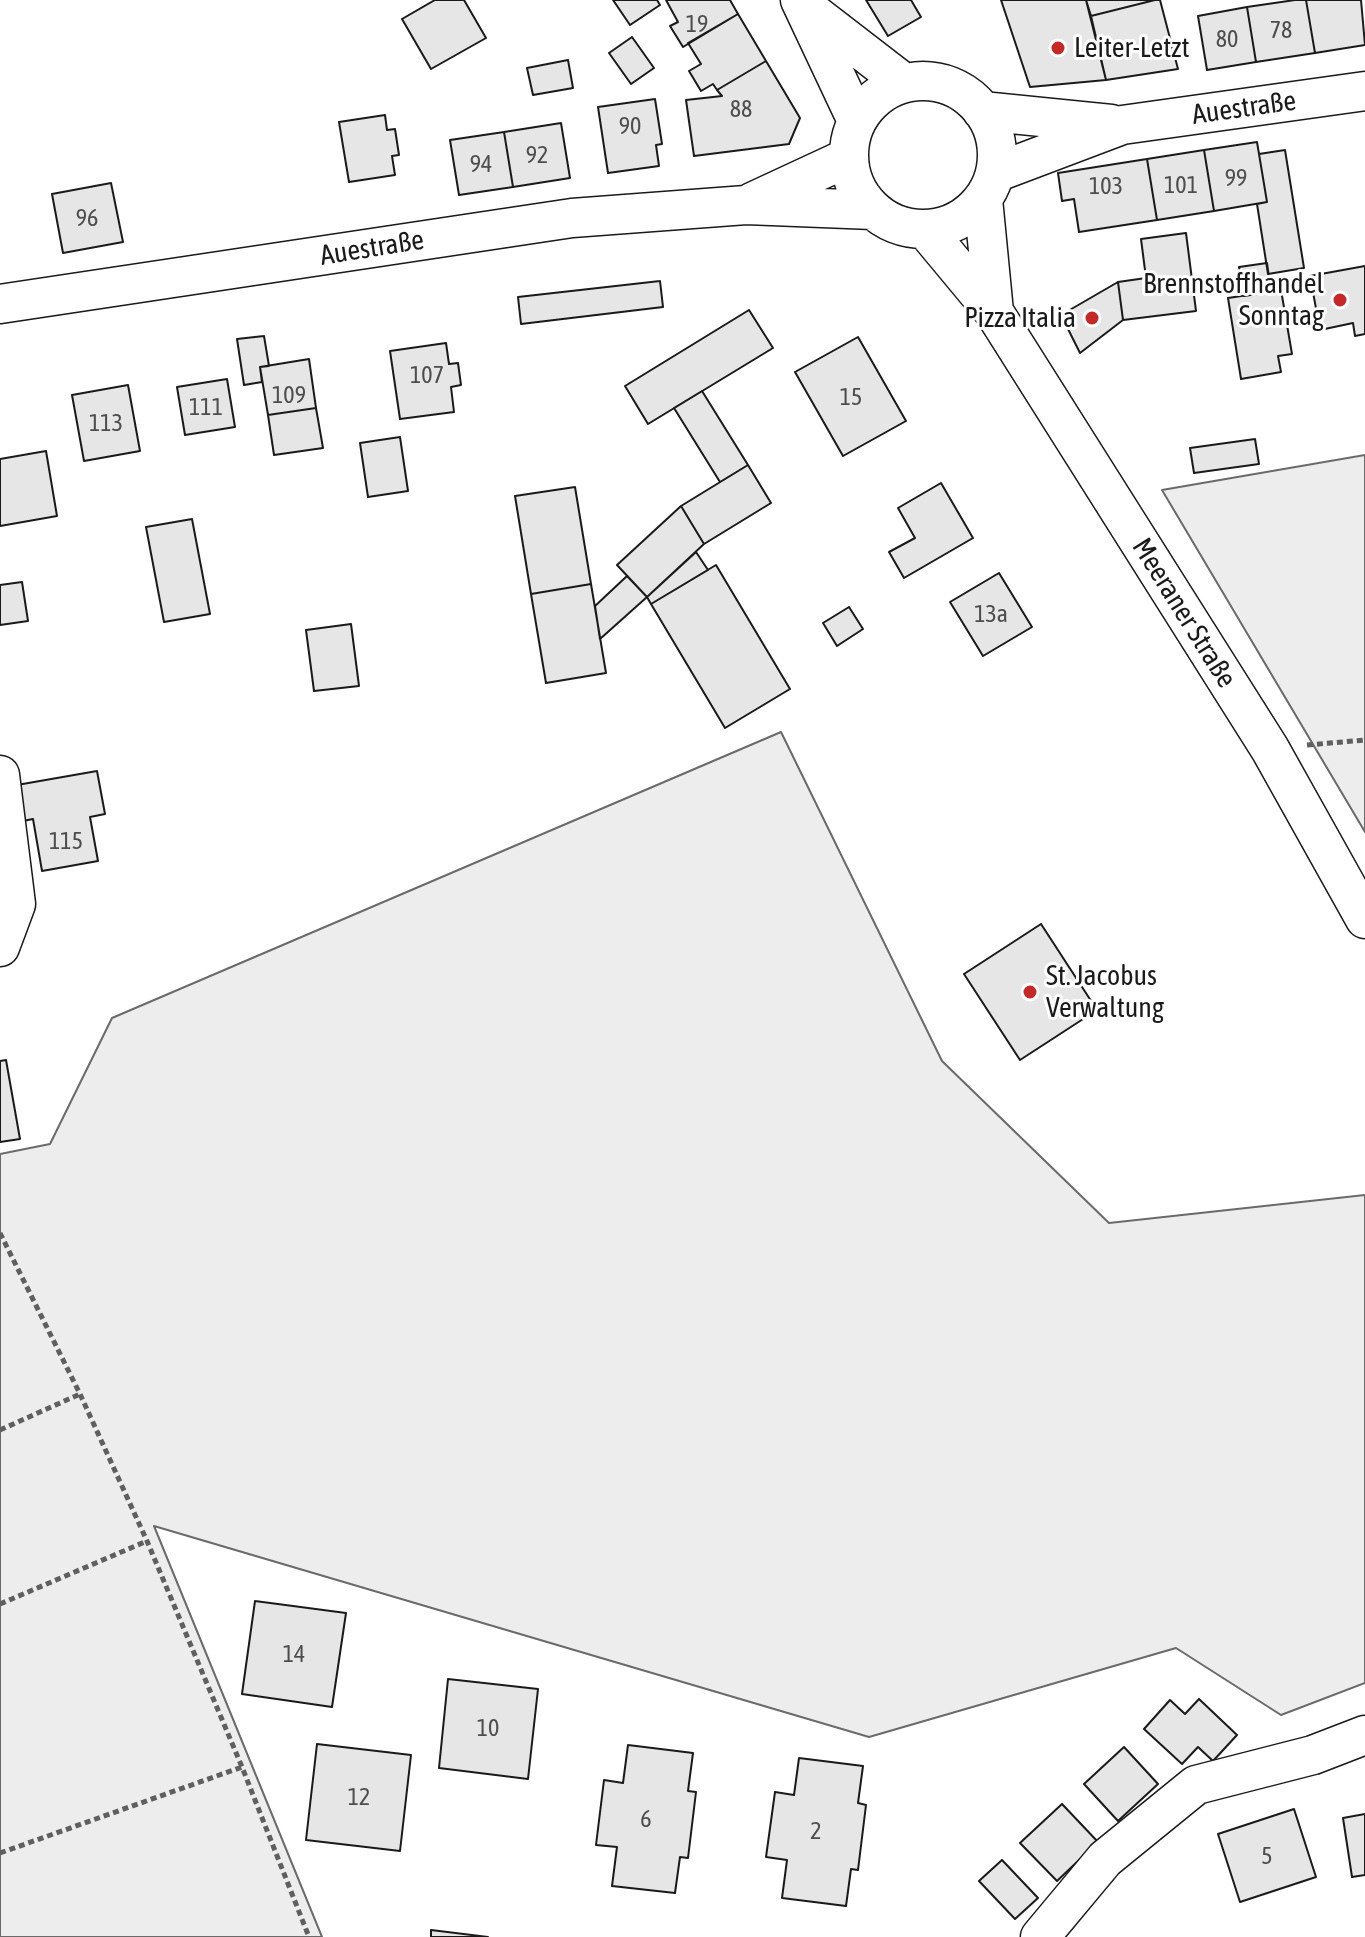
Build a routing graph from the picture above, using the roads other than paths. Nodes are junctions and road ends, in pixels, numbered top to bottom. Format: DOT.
graph roads {
  1 [pos="802,3"];
  2 [pos="904,83"];
  3 [pos="1365,91"];
  4 [pos="982,111"];
  5 [pos="1122,125"];
  6 [pos="853,139"];
  7 [pos="989,186"];
  8 [pos="746,205"];
  9 [pos="873,210"];
  10 [pos="925,229"];
  11 [pos="0,304"];
  12 [pos="994,312"];
  13 [pos="0,775"];
  14 [pos="1365,919"];
  15 [pos="0,947"];
  16 [pos="1365,1735"];
  17 [pos="1040,1937"];
  1 -- 2 [label="street"];
  1 -- 6 [label="street"];
  2 -- 4 [label="street"];
  2 -- 6 [label="street"];
  3 -- 5 [label="street, Auestraße"];
  4 -- 5 [label="street, Auestraße"];
  4 -- 7 [label="street"];
  5 -- 7 [label="street, Auestraße"];
  6 -- 8 [label="street, Auestraße"];
  6 -- 9 [label="street"];
  7 -- 10 [label="street"];
  7 -- 12 [label="street, Meeraner Straße"];
  8 -- 9 [label="street, Auestraße"];
  8 -- 11 [label="street, Auestraße"];
  9 -- 10 [label="street"];
  10 -- 12 [label="street, Meeraner Straße"];
  12 -- 14 [label="street, Meeraner Straße"];
  13 -- 15 [label="street"];
  16 -- 17 [label="street"];
}
